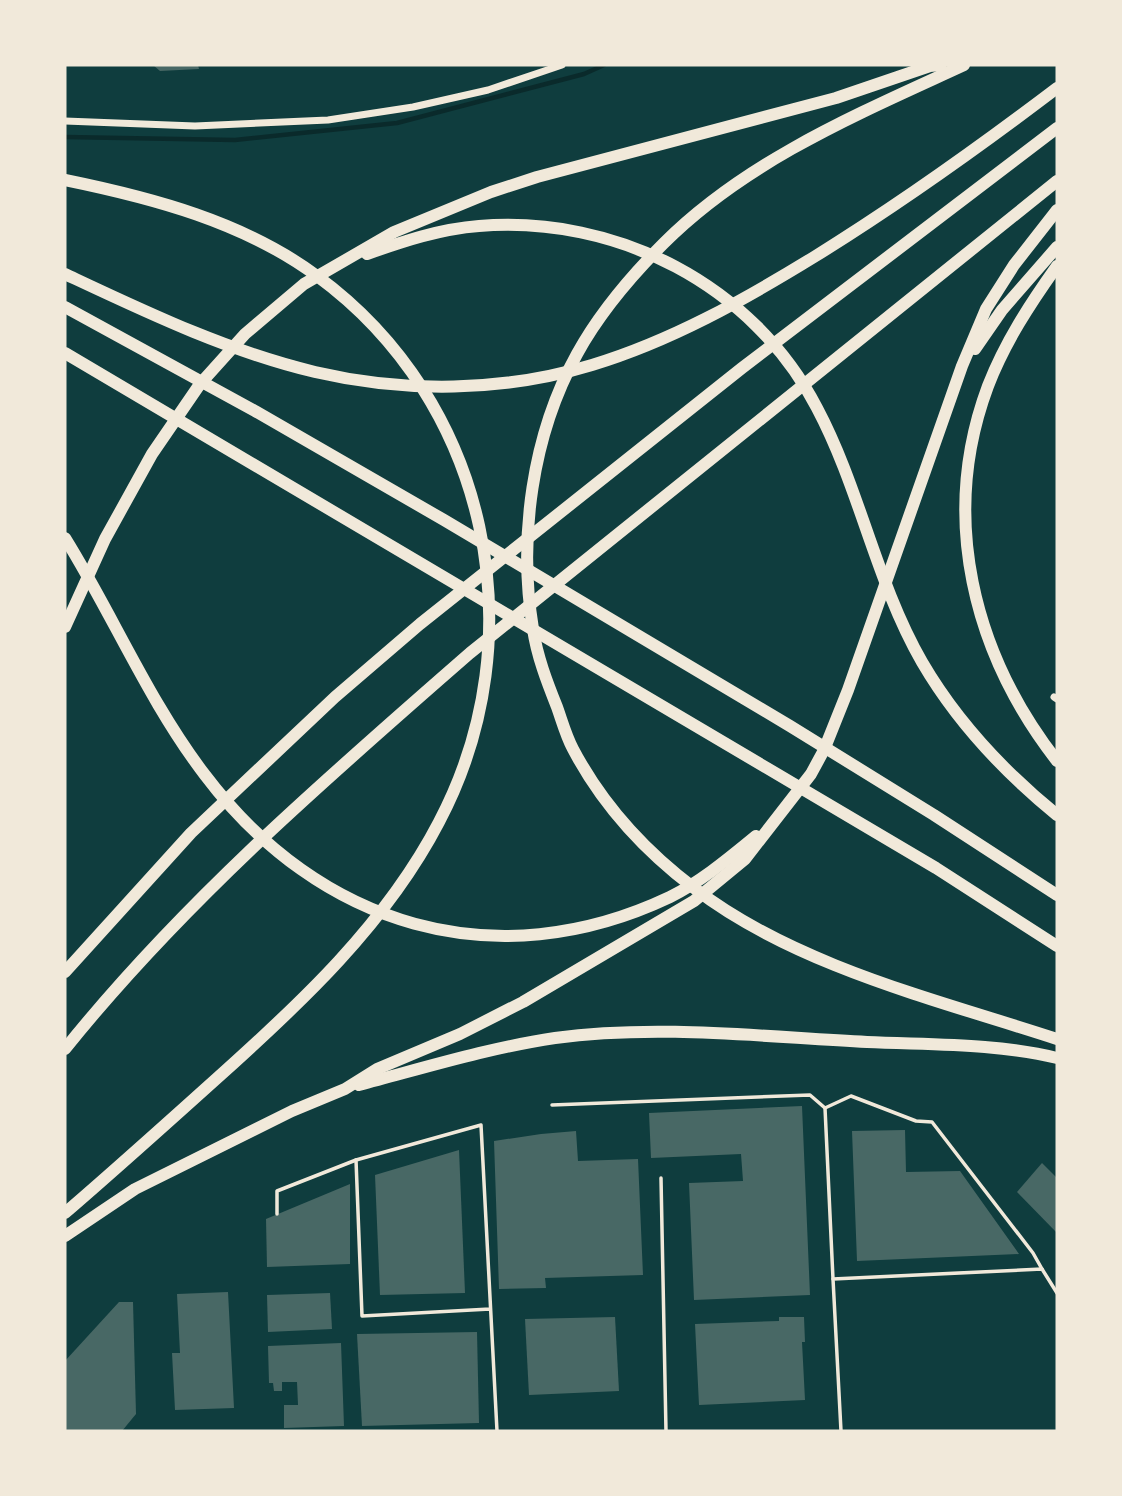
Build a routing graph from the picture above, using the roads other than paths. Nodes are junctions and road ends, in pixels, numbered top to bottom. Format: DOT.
graph roads {
  1 [pos="562,65"];
  2 [pos="941,65"];
  3 [pos="964,65"];
  4 [pos="1057,88"];
  5 [pos="65,121"];
  6 [pos="1057,128"];
  7 [pos="65,180"];
  8 [pos="1057,181"];
  9 [pos="1057,210"];
  10 [pos="1057,247"];
  11 [pos="342,263"];
  12 [pos="1057,266"];
  13 [pos="65,274"];
  14 [pos="65,307"];
  15 [pos="65,353"];
  16 [pos="962,366"];
  17 [pos="65,538"];
  18 [pos="65,627"];
  19 [pos="1057,761"];
  20 [pos="1057,815"];
  21 [pos="769,827"];
  22 [pos="1057,895"];
  23 [pos="1057,946"];
  24 [pos="65,972"];
  25 [pos="1057,1040"];
  26 [pos="65,1049"];
  27 [pos="1057,1058"];
  28 [pos="345,1088"];
  29 [pos="552,1105"];
  30 [pos="825,1108"];
  31 [pos="356,1160"];
  32 [pos="661,1178"];
  33 [pos="65,1213"];
  34 [pos="277,1214"];
  35 [pos="65,1236"];
  36 [pos="1042,1269"];
  37 [pos="833,1279"];
  38 [pos="1057,1293"];
  39 [pos="490,1309"];
  40 [pos="497,1431"];
  41 [pos="666,1431"];
  42 [pos="841,1431"];
  1 -- 5 [label="street"];
  2 -- 11 [label="highway"];
  3 -- 25 [label="highway"];
  4 -- 13 [label="highway"];
  6 -- 24 [label="highway"];
  7 -- 33 [label="highway"];
  8 -- 26 [label="highway"];
  9 -- 16 [label="highway"];
  10 -- 16 [label="highway"];
  11 -- 18 [label="highway"];
  11 -- 20 [label="highway"];
  12 -- 19 [label="highway"];
  14 -- 22 [label="highway"];
  15 -- 23 [label="highway"];
  16 -- 21 [label="highway"];
  17 -- 21 [label="highway"];
  21 -- 28 [label="highway"];
  27 -- 28 [label="highway"];
  28 -- 35 [label="highway"];
  29 -- 30 [label="lane"];
  30 -- 36 [label="lane"];
  30 -- 37 [label="lane"];
  31 -- 34 [label="lane"];
  31 -- 39 [label="lane"];
  31 -- 39 [label="lane"];
  32 -- 41 [label="lane"];
  36 -- 37 [label="lane"];
  36 -- 38 [label="lane"];
  37 -- 42 [label="lane"];
  39 -- 40 [label="lane"];
}
